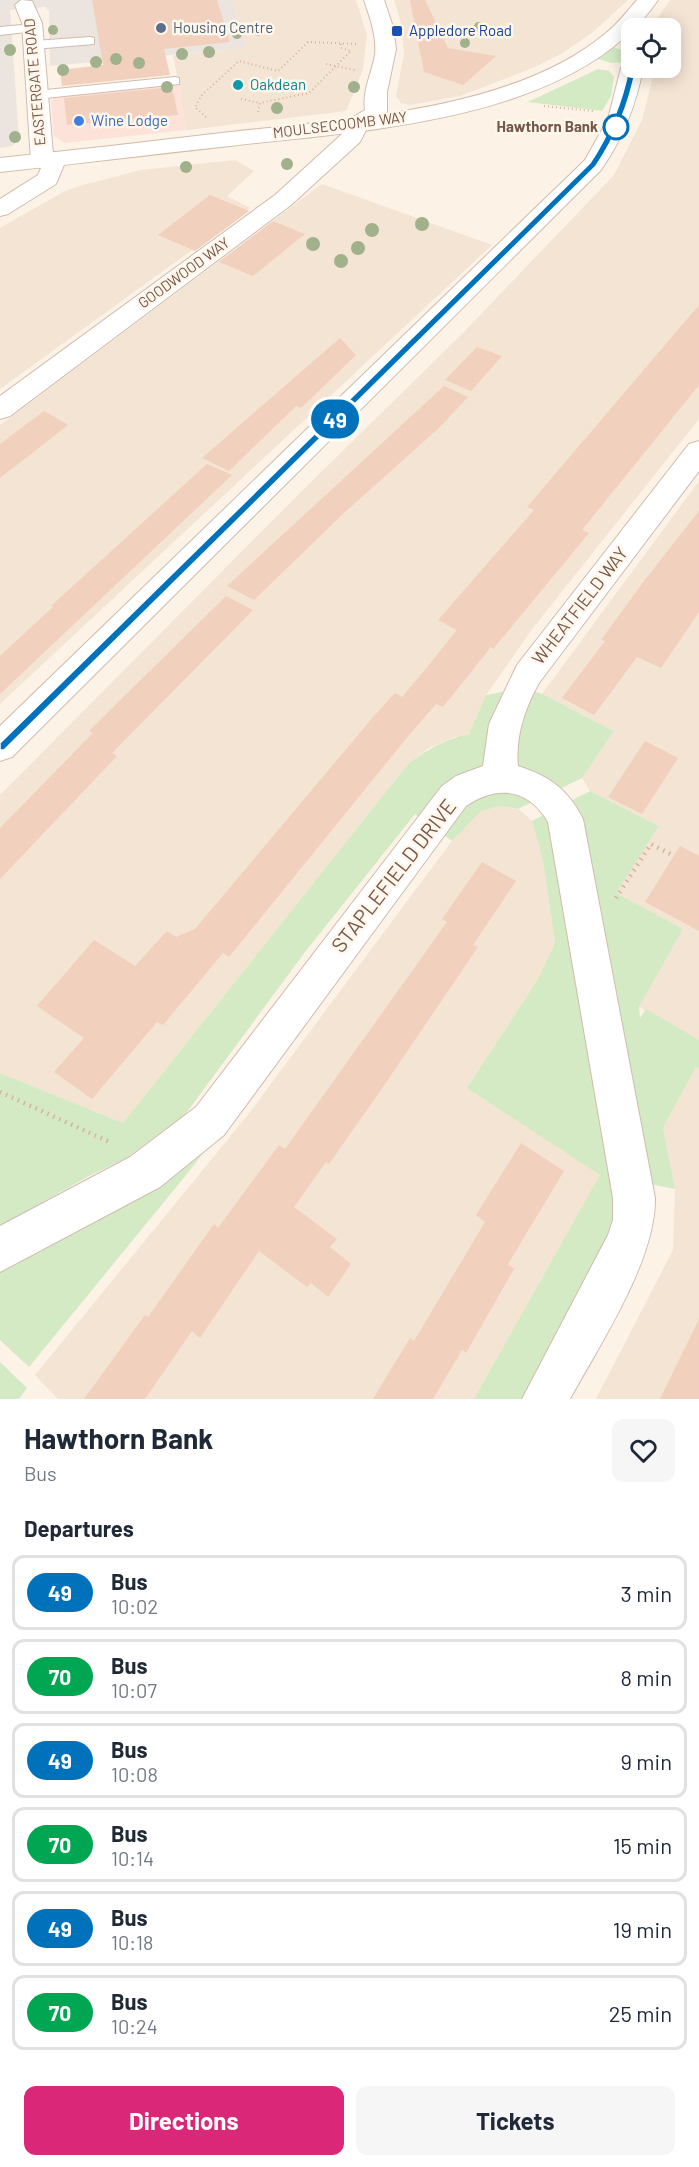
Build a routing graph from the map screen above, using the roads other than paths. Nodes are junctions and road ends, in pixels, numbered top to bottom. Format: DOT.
graph roads {
  1 [pos="374,0"];
  2 [pos="648,0"];
  3 [pos="25,5"];
  4 [pos="638,18"];
  5 [pos="0,31"];
  6 [pos="621,32"];
  7 [pos="33,37"];
  8 [pos="90,41"];
  9 [pos="630,78"];
  10 [pos="175,81"];
  11 [pos="36,95"];
  12 [pos="358,124"];
  13 [pos="49,160"];
  14 [pos="0,165"];
  15 [pos="0,209"];
  16 [pos="0,410"];
  17 [pos="699,451"];
  18 [pos="0,747"];
  19 [pos="502,777"];
  20 [pos="0,1250"];
  21 [pos="545,1399"];
  1 -- 12 [label="street"];
  2 -- 4 [label="street, MOULSECOOMB WAY"];
  3 -- 7 [label="street, EASTERGATE ROAD"];
  5 -- 7 [label="lane"];
  6 -- 12 [label="street, MOULSECOOMB WAY"];
  7 -- 8 [label="lane"];
  7 -- 11 [label="street, EASTERGATE ROAD"];
  9 -- 18 [label="street"];
  10 -- 11 [label="lane"];
  11 -- 13 [label="street, EASTERGATE ROAD"];
  12 -- 13 [label="street, MOULSECOOMB WAY"];
  12 -- 16 [label="street, GOODWOOD WAY"];
  13 -- 14 [label="street, MOULSECOOMB WAY"];
  13 -- 15 [label="street"];
  17 -- 19 [label="street, WHEATFIELD WAY"];
  19 -- 20 [label="street, STAPLEFIELD DRIVE"];
  19 -- 21 [label="street, STAPLEFIELD DRIVE"];
}
